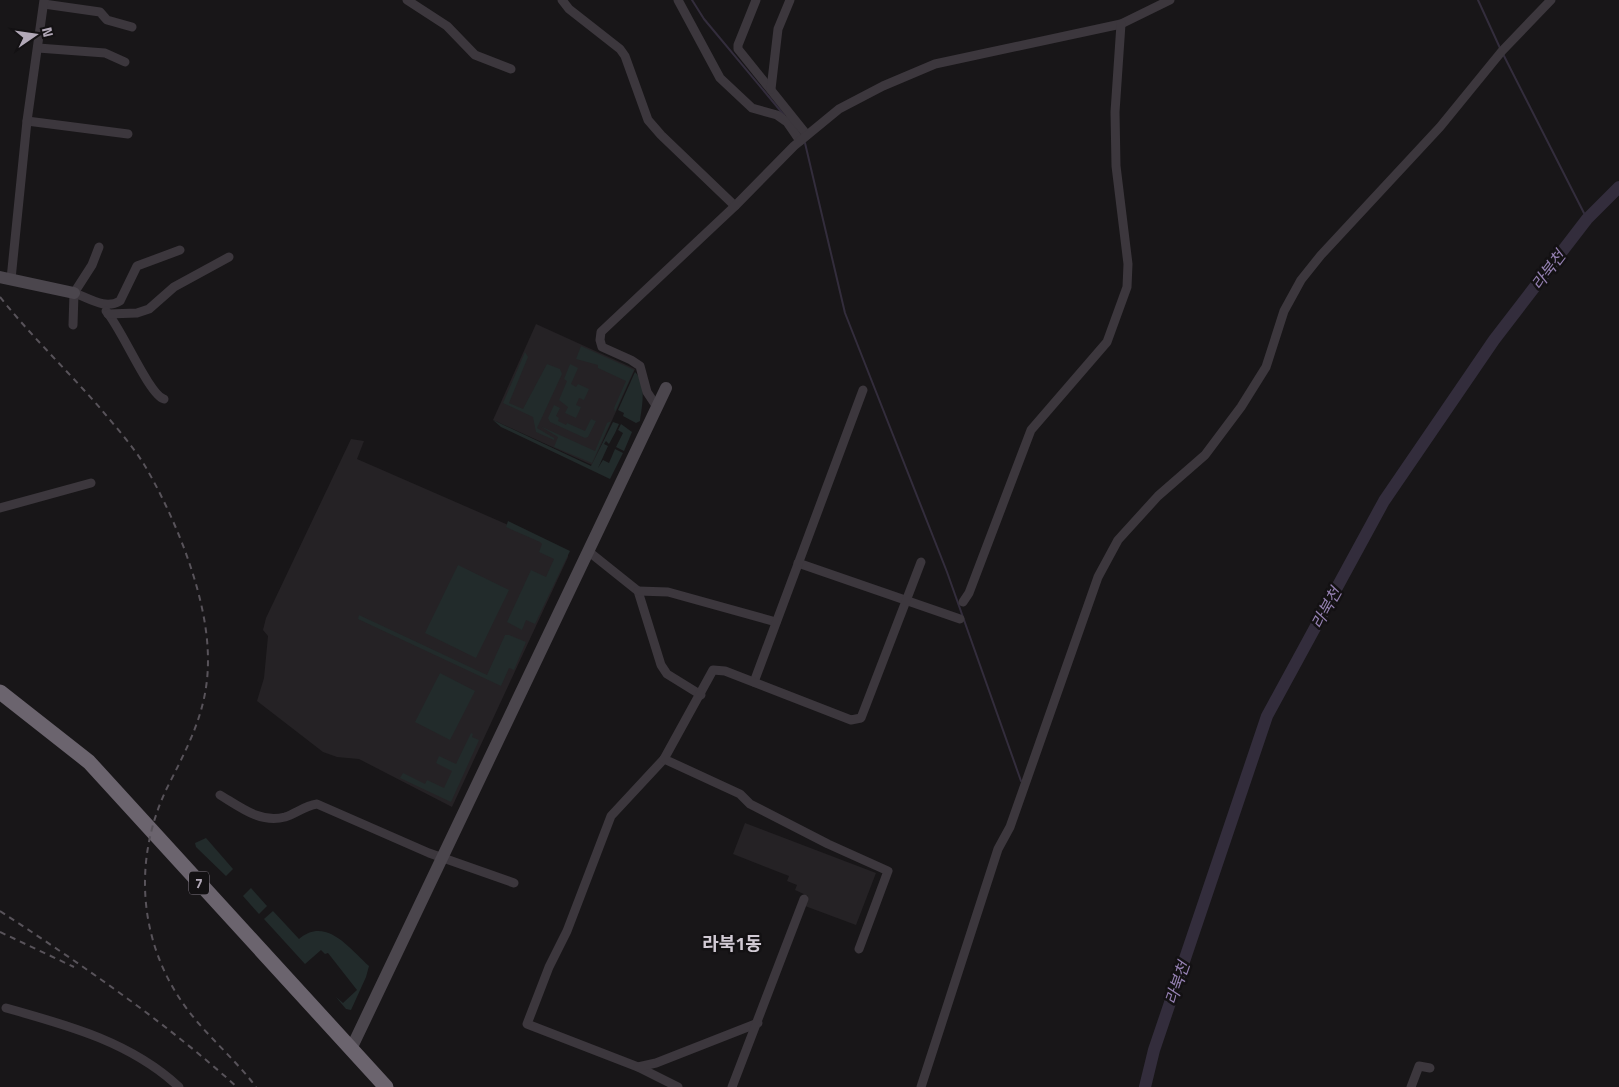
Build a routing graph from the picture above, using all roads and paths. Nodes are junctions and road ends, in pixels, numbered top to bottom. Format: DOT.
graph roads {
  1 [pos="407,0"];
  2 [pos="562,0"];
  3 [pos="678,0"];
  4 [pos="756,0"];
  5 [pos="790,0"];
  6 [pos="1170,0"];
  7 [pos="1551,0"];
  8 [pos="44,2"];
  9 [pos="1121,24"];
  10 [pos="132,27"];
  11 [pos="38,48"];
  12 [pos="125,62"];
  13 [pos="512,69"];
  14 [pos="771,90"];
  15 [pos="27,121"];
  16 [pos="128,134"];
  17 [pos="803,138"];
  18 [pos="735,206"];
  19 [pos="99,247"];
  20 [pos="180,250"];
  21 [pos="230,257"];
  22 [pos="6,278"];
  23 [pos="74,293"];
  24 [pos="99,304"];
  25 [pos="108,314"];
  26 [pos="73,325"];
  27 [pos="666,388"];
  28 [pos="863,390"];
  29 [pos="164,399"];
  30 [pos="657,407"];
  31 [pos="91,483"];
  32 [pos="0,508"];
  33 [pos="588,551"];
  34 [pos="921,562"];
  35 [pos="798,563"];
  36 [pos="638,591"];
  37 [pos="906,601"];
  38 [pos="963,602"];
  39 [pos="960,619"];
  40 [pos="776,622"];
  41 [pos="754,682"];
  42 [pos="0,692"];
  43 [pos="701,695"];
  44 [pos="664,759"];
  45 [pos="220,795"];
  46 [pos="441,857"];
  47 [pos="514,883"];
  48 [pos="804,899"];
  49 [pos="859,949"];
  50 [pos="6,1008"];
  51 [pos="758,1022"];
  52 [pos="351,1049"];
  53 [pos="638,1067"];
  54 [pos="1430,1068"];
  55 [pos="179,1087"];
  56 [pos="386,1087"];
  57 [pos="678,1087"];
  58 [pos="732,1087"];
  59 [pos="921,1087"];
  60 [pos="1411,1087"];
  1 -- 13 [label="street"];
  2 -- 18 [label="street"];
  3 -- 17 [label="street"];
  4 -- 14 [label="street"];
  5 -- 14 [label="street"];
  6 -- 9 [label="street"];
  7 -- 59 [label="street"];
  8 -- 10 [label="street"];
  8 -- 11 [label="street"];
  9 -- 17 [label="street"];
  9 -- 38 [label="street"];
  11 -- 12 [label="street"];
  11 -- 15 [label="street"];
  14 -- 17 [label="street"];
  15 -- 16 [label="street"];
  15 -- 22 [label="street"];
  17 -- 18 [label="street"];
  18 -- 30 [label="street"];
  19 -- 23 [label="street"];
  20 -- 24 [label="street"];
  21 -- 25 [label="street"];
  22 -- 23 [label="street"];
  23 -- 24 [label="street"];
  23 -- 26 [label="street"];
  24 -- 25 [label="street"];
  25 -- 29 [label="street"];
  27 -- 30 [label="street"];
  28 -- 35 [label="street"];
  30 -- 33 [label="street"];
  31 -- 32 [label="street"];
  33 -- 36 [label="street"];
  33 -- 46 [label="street"];
  34 -- 37 [label="street"];
  35 -- 37 [label="street"];
  35 -- 40 [label="street"];
  36 -- 40 [label="street"];
  36 -- 43 [label="street"];
  37 -- 39 [label="street"];
  37 -- 41 [label="street"];
  40 -- 41 [label="street"];
  41 -- 43 [label="street"];
  42 -- 52 [label="highway, 7"];
  43 -- 44 [label="street"];
  44 -- 49 [label="street"];
  44 -- 53 [label="street"];
  45 -- 46 [label="street"];
  46 -- 47 [label="street"];
  46 -- 52 [label="street"];
  48 -- 51 [label="street"];
  50 -- 55 [label="street"];
  51 -- 53 [label="street"];
  51 -- 58 [label="street"];
  52 -- 56 [label="highway, 7"];
  53 -- 57 [label="street"];
  54 -- 60 [label="street"];
}
